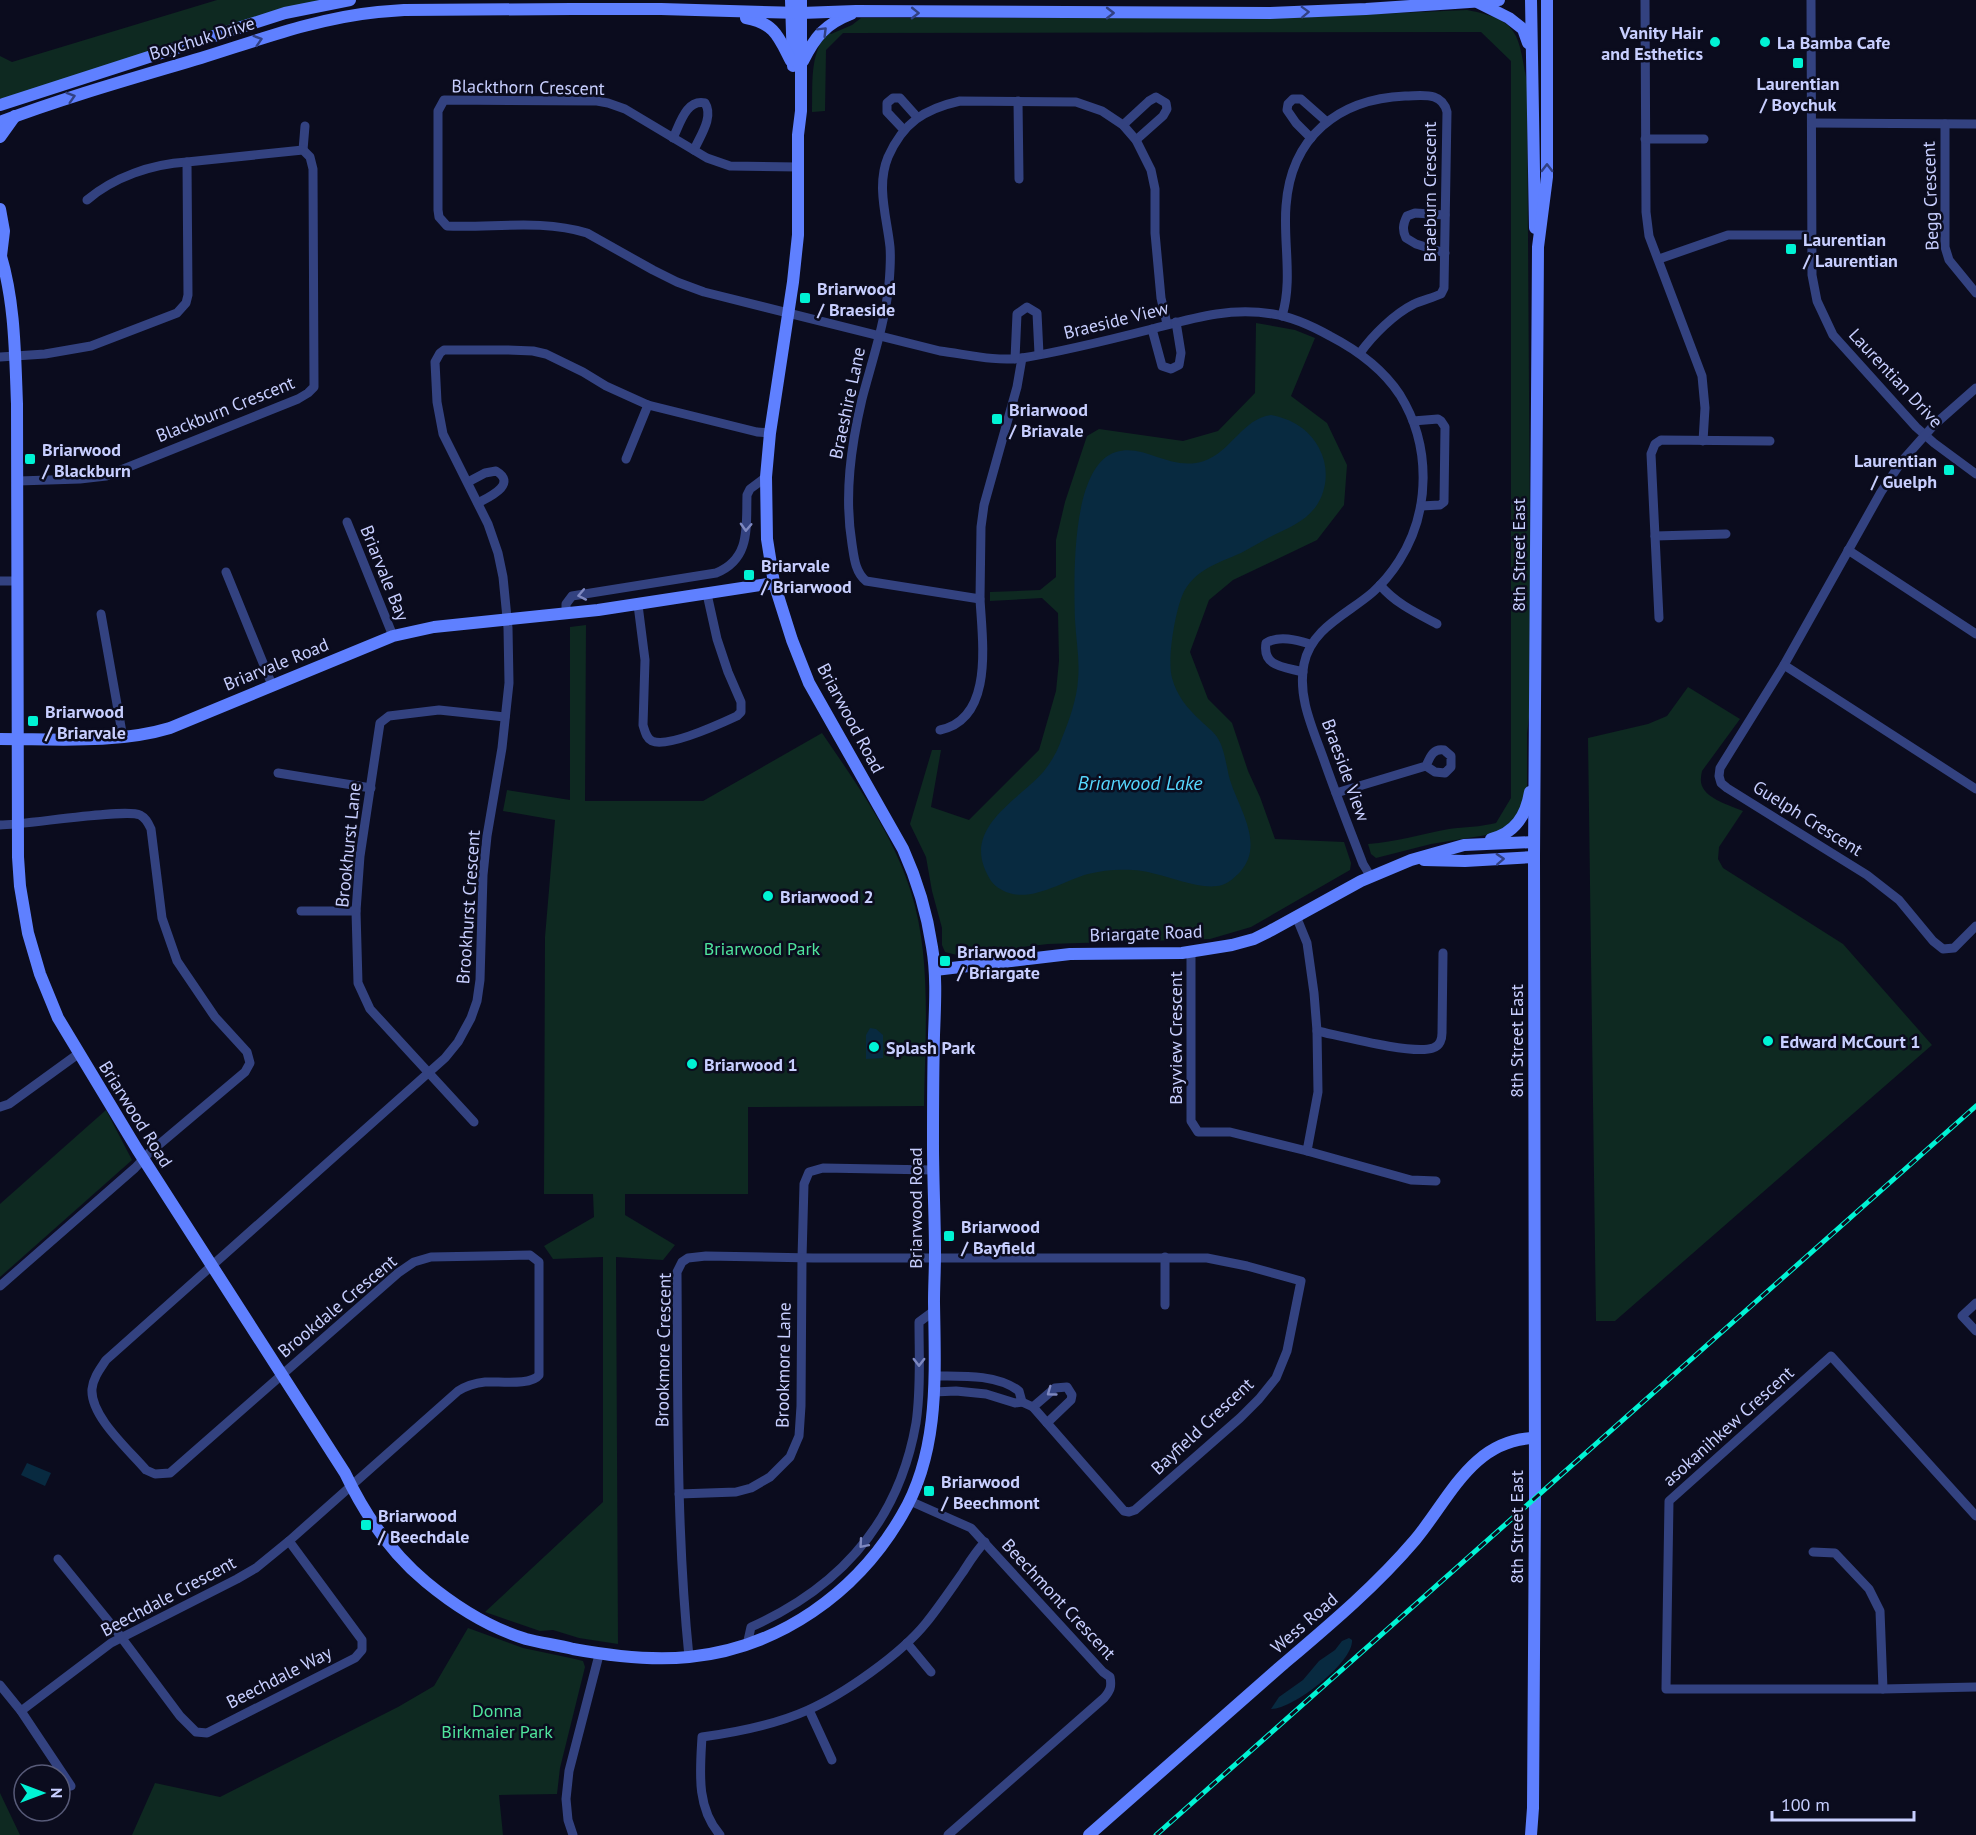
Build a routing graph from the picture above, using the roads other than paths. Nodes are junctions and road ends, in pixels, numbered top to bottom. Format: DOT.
graph roads {
  1 [pos="350,0"];
  2 [pos="791,0"];
  3 [pos="801,0"];
  4 [pos="1499,0"];
  5 [pos="1531,0"];
  6 [pos="1547,0"];
  7 [pos="1645,0"];
  8 [pos="1811,0"];
  9 [pos="1478,2"];
  10 [pos="856,11"];
  11 [pos="715,12"];
  12 [pos="796,13"];
  13 [pos="1531,53"];
  14 [pos="797,65"];
  15 [pos="6,99"];
  16 [pos="1018,101"];
  17 [pos="0,105"];
  18 [pos="16,116"];
  19 [pos="917,117"];
  20 [pos="0,122"];
  21 [pos="1327,122"];
  22 [pos="1812,123"];
  23 [pos="1945,124"];
  24 [pos="1976,124"];
  25 [pos="1123,125"];
  26 [pos="305,126"];
  27 [pos="904,130"];
  28 [pos="0,137"];
  29 [pos="673,138"];
  30 [pos="1311,138"];
  31 [pos="1645,139"];
  32 [pos="1704,139"];
  33 [pos="1136,140"];
  34 [pos="303,150"];
  35 [pos="694,150"];
  36 [pos="187,162"];
  37 [pos="798,167"];
  38 [pos="1019,179"];
  39 [pos="87,200"];
  40 [pos="0,208"];
  41 [pos="1445,215"];
  42 [pos="1811,235"];
  43 [pos="1538,247"];
  44 [pos="1445,253"];
  45 [pos="1,254"];
  46 [pos="1659,259"];
  47 [pos="1976,293"];
  48 [pos="788,313"];
  49 [pos="1282,316"];
  50 [pos="1172,323"];
  51 [pos="1152,329"];
  52 [pos="879,335"];
  53 [pos="1360,353"];
  54 [pos="1039,354"];
  55 [pos="0,357"];
  56 [pos="15,357"];
  57 [pos="1018,358"];
  58 [pos="1976,388"];
  59 [pos="648,405"];
  60 [pos="1413,421"];
  61 [pos="770,433"];
  62 [pos="1924,435"];
  63 [pos="1703,441"];
  64 [pos="1770,441"];
  65 [pos="626,459"];
  66 [pos="1976,474"];
  67 [pos="766,477"];
  68 [pos="18,481"];
  69 [pos="468,482"];
  70 [pos="478,503"];
  71 [pos="1421,506"];
  72 [pos="347,522"];
  73 [pos="1726,534"];
  74 [pos="1655,536"];
  75 [pos="1848,550"];
  76 [pos="225,572"];
  77 [pos="0,581"];
  78 [pos="18,581"];
  79 [pos="774,583"];
  80 [pos="1380,585"];
  81 [pos="707,594"];
  82 [pos="980,598"];
  83 [pos="638,605"];
  84 [pos="101,614"];
  85 [pos="566,614"];
  86 [pos="1659,618"];
  87 [pos="508,619"];
  88 [pos="1437,624"];
  89 [pos="1976,634"];
  90 [pos="393,636"];
  91 [pos="1311,644"];
  92 [pos="1784,665"];
  93 [pos="1303,672"];
  94 [pos="272,685"];
  95 [pos="505,717"];
  96 [pos="940,730"];
  97 [pos="123,738"];
  98 [pos="0,739"];
  99 [pos="16,739"];
  100 [pos="1535,752"];
  101 [pos="1426,765"];
  102 [pos="278,772"];
  103 [pos="371,788"];
  104 [pos="1976,789"];
  105 [pos="1336,793"];
  106 [pos="0,825"];
  107 [pos="18,825"];
  108 [pos="1534,842"];
  109 [pos="1464,845"];
  110 [pos="1534,858"];
  111 [pos="1411,860"];
  112 [pos="1371,877"];
  113 [pos="301,911"];
  114 [pos="356,911"];
  115 [pos="1296,916"];
  116 [pos="1976,926"];
  117 [pos="1191,953"];
  118 [pos="1443,953"];
  119 [pos="935,970"];
  120 [pos="1317,1031"];
  121 [pos="78,1054"];
  122 [pos="428,1074"];
  123 [pos="0,1107"];
  124 [pos="474,1122"];
  125 [pos="1307,1151"];
  126 [pos="143,1160"];
  127 [pos="933,1170"];
  128 [pos="1436,1181"];
  129 [pos="1165,1257"];
  130 [pos="802,1258"];
  131 [pos="935,1258"];
  132 [pos="212,1266"];
  133 [pos="0,1286"];
  134 [pos="1976,1303"];
  135 [pos="1165,1305"];
  136 [pos="934,1311"];
  137 [pos="1976,1331"];
  138 [pos="281,1376"];
  139 [pos="935,1376"];
  140 [pos="934,1392"];
  141 [pos="1022,1402"];
  142 [pos="1033,1407"];
  143 [pos="1047,1423"];
  144 [pos="1534,1438"];
  145 [pos="350,1485"];
  146 [pos="679,1494"];
  147 [pos="910,1502"];
  148 [pos="1976,1516"];
  149 [pos="289,1541"];
  150 [pos="985,1542"];
  151 [pos="1814,1552"];
  152 [pos="58,1559"];
  153 [pos="121,1638"];
  154 [pos="907,1643"];
  155 [pos="747,1645"];
  156 [pos="599,1654"];
  157 [pos="689,1658"];
  158 [pos="931,1672"];
  159 [pos="0,1685"];
  160 [pos="1976,1687"];
  161 [pos="1882,1689"];
  162 [pos="809,1710"];
  163 [pos="21,1711"];
  164 [pos="832,1760"];
  165 [pos="56,1763"];
  166 [pos="573,1835"];
  167 [pos="720,1835"];
  168 [pos="948,1835"];
  169 [pos="1089,1835"];
  170 [pos="1531,1835"];
  1 -- 15 [label="street, Boychuk Drive"];
  2 -- 12 [label="street, Briarwood Road"];
  3 -- 12 [label="street, Briarwood Road"];
  4 -- 9 [label="street, Boychuk Drive"];
  5 -- 13 [label="street, 8th Street East"];
  43 -- 6 [label="street, 8th Street East, one-way"];
  7 -- 31 [label="street"];
  8 -- 22 [label="street, Laurentian Drive"];
  10 -- 9 [label="street, Boychuk Drive, one-way"];
  9 -- 13 [label="street"];
  10 -- 12 [label="street, Boychuk Drive"];
  14 -- 10 [label="street, one-way"];
  11 -- 12 [label="street, Boychuk Drive"];
  11 -- 14 [label="street"];
  18 -- 11 [label="street, Boychuk Drive, one-way"];
  12 -- 14 [label="street, Briarwood Road"];
  13 -- 43 [label="street, 8th Street East"];
  14 -- 37 [label="street, Briarwood Road"];
  15 -- 17 [label="street, Boychuk Drive"];
  16 -- 19 [label="street"];
  16 -- 25 [label="street"];
  16 -- 38 [label="street"];
  18 -- 20 [label="street, Boychuk Drive"];
  18 -- 28 [label="street"];
  19 -- 27 [label="street"];
  19 -- 27 [label="street"];
  21 -- 30 [label="street, Braeburn Crescent"];
  21 -- 30 [label="street"];
  21 -- 41 [label="street, Braeburn Crescent"];
  22 -- 23 [label="street, Begg Crescent"];
  22 -- 42 [label="street, Laurentian Drive"];
  23 -- 24 [label="street, Begg Crescent"];
  23 -- 47 [label="street, Begg Crescent"];
  25 -- 33 [label="street"];
  25 -- 33 [label="street"];
  26 -- 34 [label="street, Blackburn Crescent"];
  27 -- 52 [label="street"];
  29 -- 35 [label="street, Blackthorn Crescent"];
  29 -- 35 [label="street"];
  29 -- 48 [label="street, Blackthorn Crescent"];
  30 -- 49 [label="street, Braeburn Crescent"];
  31 -- 32 [label="street"];
  31 -- 46 [label="street"];
  33 -- 50 [label="street"];
  34 -- 36 [label="street"];
  34 -- 68 [label="street, Blackburn Crescent"];
  35 -- 37 [label="street, Blackthorn Crescent"];
  36 -- 39 [label="street"];
  36 -- 56 [label="street"];
  37 -- 48 [label="street, Briarwood Road"];
  40 -- 45 [label="street, Briarwood Road"];
  41 -- 44 [label="street, Braeburn Crescent"];
  41 -- 44 [label="street"];
  42 -- 46 [label="street"];
  42 -- 62 [label="street, Laurentian Drive"];
  43 -- 100 [label="street, 8th Street East"];
  44 -- 53 [label="street, Braeburn Crescent"];
  45 -- 56 [label="street, Briarwood Road"];
  46 -- 63 [label="street"];
  48 -- 52 [label="street, Braeside View"];
  48 -- 61 [label="street, Briarwood Road"];
  49 -- 50 [label="street, Braeside View"];
  49 -- 53 [label="street, Braeside View"];
  50 -- 51 [label="street, Braeside View"];
  50 -- 51 [label="street"];
  51 -- 54 [label="street, Braeside View"];
  52 -- 57 [label="street, Braeside View"];
  52 -- 82 [label="street, Braeshire Lane"];
  53 -- 60 [label="street, Braeside View"];
  54 -- 57 [label="street, Braeside View"];
  54 -- 57 [label="street"];
  55 -- 56 [label="street"];
  56 -- 68 [label="street, Briarwood Road"];
  57 -- 82 [label="street"];
  58 -- 62 [label="street"];
  59 -- 61 [label="street"];
  59 -- 65 [label="street"];
  59 -- 69 [label="street, Brookhurst Crescent"];
  60 -- 71 [label="street, Braeside View"];
  60 -- 71 [label="street"];
  61 -- 67 [label="street, Briarwood Road"];
  62 -- 66 [label="street, Laurentian Drive"];
  62 -- 75 [label="street, Guelph Crescent"];
  63 -- 64 [label="street"];
  63 -- 74 [label="street"];
  67 -- 79 [label="street, Briarwood Road"];
  67 -- 85 [label="street, one-way"];
  68 -- 78 [label="street, Briarwood Road"];
  69 -- 70 [label="street, Brookhurst Crescent"];
  69 -- 70 [label="street"];
  70 -- 87 [label="street, Brookhurst Crescent"];
  71 -- 80 [label="street, Braeside View"];
  72 -- 90 [label="street, Briarvale Bay"];
  73 -- 74 [label="street"];
  74 -- 86 [label="street"];
  75 -- 89 [label="street"];
  75 -- 92 [label="street, Guelph Crescent"];
  76 -- 94 [label="street"];
  77 -- 78 [label="street"];
  78 -- 99 [label="street, Briarwood Road"];
  79 -- 81 [label="street, Briarvale Road"];
  79 -- 119 [label="street, Briarwood Road"];
  80 -- 88 [label="street"];
  80 -- 91 [label="street, Braeside View"];
  81 -- 83 [label="street, Briarvale Road"];
  81 -- 83 [label="street"];
  82 -- 96 [label="street"];
  83 -- 85 [label="street, Briarvale Road"];
  84 -- 97 [label="street"];
  85 -- 87 [label="street, Briarvale Road"];
  87 -- 90 [label="street, Briarvale Road"];
  87 -- 95 [label="street, Brookhurst Crescent"];
  90 -- 94 [label="street, Briarvale Road"];
  91 -- 93 [label="street, Braeside View"];
  91 -- 93 [label="street"];
  92 -- 104 [label="street"];
  92 -- 116 [label="street, Guelph Crescent"];
  93 -- 105 [label="street, Braeside View"];
  94 -- 97 [label="street, Briarvale Road"];
  95 -- 103 [label="street, Brookhurst Lane"];
  95 -- 122 [label="street, Brookhurst Crescent"];
  97 -- 99 [label="street, Briarvale Road"];
  98 -- 99 [label="street, Briarvale Road"];
  99 -- 107 [label="street, Briarwood Road"];
  100 -- 108 [label="street, 8th Street East"];
  100 -- 109 [label="street"];
  101 -- 105 [label="street"];
  102 -- 103 [label="street"];
  103 -- 114 [label="street, Brookhurst Lane"];
  105 -- 112 [label="street, Braeside View"];
  106 -- 107 [label="street"];
  107 -- 121 [label="street, Briarwood Road"];
  107 -- 126 [label="street"];
  108 -- 109 [label="street, Briargate Road"];
  108 -- 110 [label="street, 8th Street East"];
  109 -- 111 [label="street, Briargate Road"];
  111 -- 110 [label="street, Briargate Road, one-way"];
  110 -- 144 [label="street, 8th Street East"];
  111 -- 112 [label="street, Briargate Road"];
  112 -- 115 [label="street, Briargate Road"];
  113 -- 114 [label="street"];
  114 -- 122 [label="street, Brookhurst Lane"];
  115 -- 117 [label="street, Briargate Road"];
  115 -- 120 [label="street"];
  117 -- 119 [label="street, Briargate Road"];
  117 -- 125 [label="street, Bayview Crescent"];
  118 -- 120 [label="street"];
  119 -- 127 [label="street, Briarwood Road"];
  120 -- 125 [label="street"];
  121 -- 123 [label="street"];
  121 -- 126 [label="street, Briarwood Road"];
  122 -- 124 [label="street, Brookhurst Lane"];
  122 -- 132 [label="street, Brookhurst Crescent"];
  125 -- 128 [label="street"];
  126 -- 132 [label="street, Briarwood Road"];
  126 -- 133 [label="street"];
  127 -- 130 [label="street, Brookmore Lane"];
  127 -- 131 [label="street, Briarwood Road"];
  129 -- 131 [label="street, Bayfield Crescent"];
  129 -- 135 [label="street"];
  129 -- 143 [label="street, Bayfield Crescent"];
  130 -- 131 [label="street, Brookmore Crescent"];
  130 -- 146 [label="street, Brookmore Lane"];
  130 -- 146 [label="street, Brookmore Crescent"];
  131 -- 136 [label="street, Briarwood Road"];
  132 -- 138 [label="street, Briarwood Road"];
  132 -- 138 [label="street, Brookhurst Crescent"];
  134 -- 137 [label="street"];
  136 -- 139 [label="street, Briarwood Road"];
  136 -- 155 [label="street, one-way"];
  138 -- 145 [label="street, Briarwood Road"];
  138 -- 145 [label="street, Brookdale Crescent"];
  139 -- 140 [label="street, Briarwood Road"];
  139 -- 141 [label="street, Bayfield Crescent"];
  140 -- 141 [label="street, Bayfield Crescent"];
  140 -- 147 [label="street, Briarwood Road"];
  141 -- 142 [label="street, Bayfield Crescent"];
  142 -- 143 [label="street, Bayfield Crescent"];
  143 -- 142 [label="street, one-way"];
  144 -- 169 [label="street, Wess Road"];
  144 -- 170 [label="street, 8th Street East"];
  145 -- 149 [label="street, Beechdale Crescent"];
  145 -- 156 [label="street, Briarwood Road"];
  146 -- 157 [label="street, Brookmore Crescent"];
  147 -- 150 [label="street, Beechmont Crescent"];
  147 -- 155 [label="street, Briarwood Road"];
  148 -- 161 [label="street, asokanihkew Crescent"];
  149 -- 153 [label="street, Beechdale Crescent"];
  149 -- 153 [label="street, Beechdale Way"];
  150 -- 154 [label="street"];
  150 -- 168 [label="street, Beechmont Crescent"];
  151 -- 161 [label="street"];
  152 -- 153 [label="street"];
  153 -- 163 [label="street, Beechdale Crescent"];
  154 -- 158 [label="street"];
  154 -- 162 [label="street"];
  155 -- 157 [label="street, Briarwood Road"];
  156 -- 157 [label="street, Briarwood Road"];
  156 -- 166 [label="street"];
  159 -- 163 [label="street"];
  160 -- 161 [label="street, asokanihkew Crescent"];
  162 -- 164 [label="street"];
  162 -- 167 [label="street"];
  163 -- 165 [label="street"];
}
